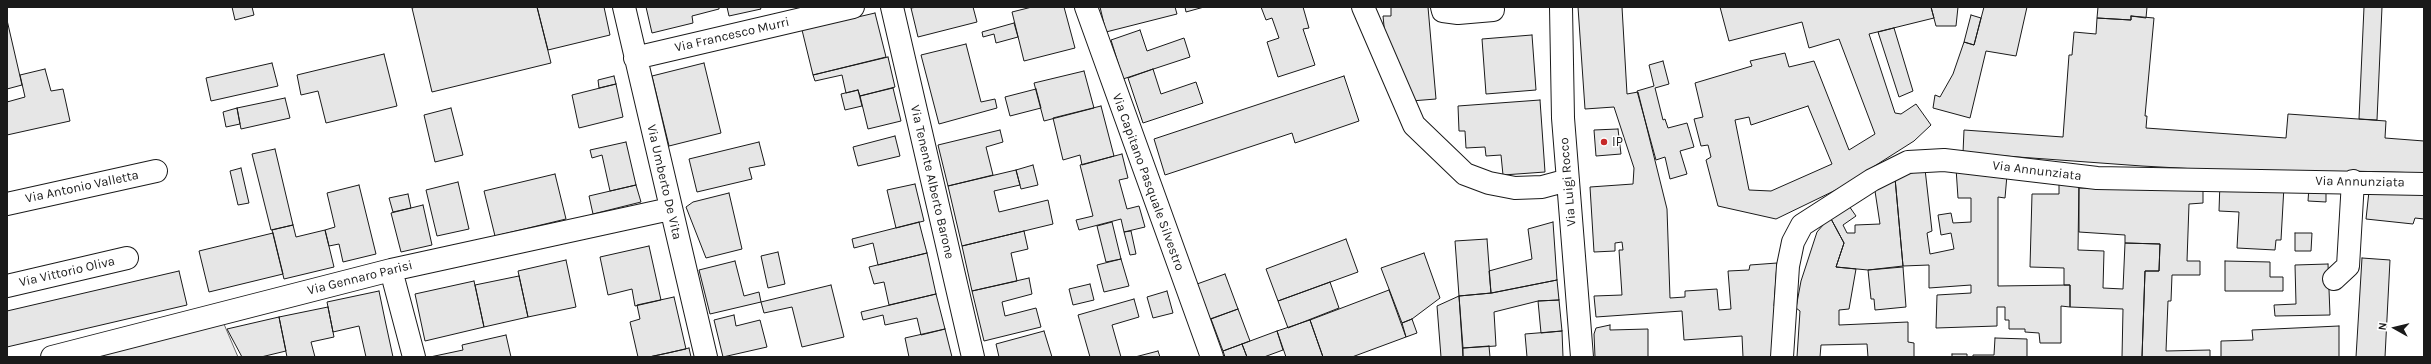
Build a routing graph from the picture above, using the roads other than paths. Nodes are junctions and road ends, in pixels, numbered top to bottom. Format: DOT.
graph roads {
  1 [pos="624,7"];
  2 [pos="853,7"];
  3 [pos="892,7"];
  4 [pos="1086,7"];
  5 [pos="1363,7"];
  6 [pos="1442,7"];
  7 [pos="1561,7"];
  8 [pos="1493,10"];
  9 [pos="635,58"];
  10 [pos="156,171"];
  11 [pos="1568,180"];
  12 [pos="2353,181"];
  13 [pos="2424,184"];
  14 [pos="7,204"];
  15 [pos="670,209"];
  16 [pos="127,258"];
  17 [pos="391,270"];
  18 [pos="2334,279"];
  19 [pos="7,286"];
  20 [pos="52,357"];
  21 [pos="414,357"];
  22 [pos="706,357"];
  23 [pos="973,357"];
  24 [pos="1212,357"];
  25 [pos="1582,357"];
  26 [pos="1782,357"];
  1 -- 9 [label="street, Via Umberto De Vita"];
  2 -- 9 [label="street, Via Francesco Murri"];
  3 -- 23 [label="street, Via Tenente Alberto Barone"];
  4 -- 24 [label="street, Via Capitano Pasquale Silvestro"];
  5 -- 11 [label="street"];
  6 -- 8 [label="street"];
  7 -- 11 [label="street, Via Luigi Rocco"];
  9 -- 15 [label="street, Via Umberto De Vita"];
  10 -- 14 [label="street, Via Antonio Valletta"];
  11 -- 25 [label="street, Via Luigi Rocco"];
  12 -- 13 [label="street, Via Annunziata"];
  12 -- 18 [label="street"];
  12 -- 26 [label="street, Via Annunziata"];
  15 -- 17 [label="street, Via Gennaro Parisi"];
  15 -- 22 [label="street, Via Umberto De Vita"];
  16 -- 19 [label="street, Via Vittorio Oliva"];
  17 -- 20 [label="street, Via Gennaro Parisi"];
  17 -- 21 [label="street"];
}
